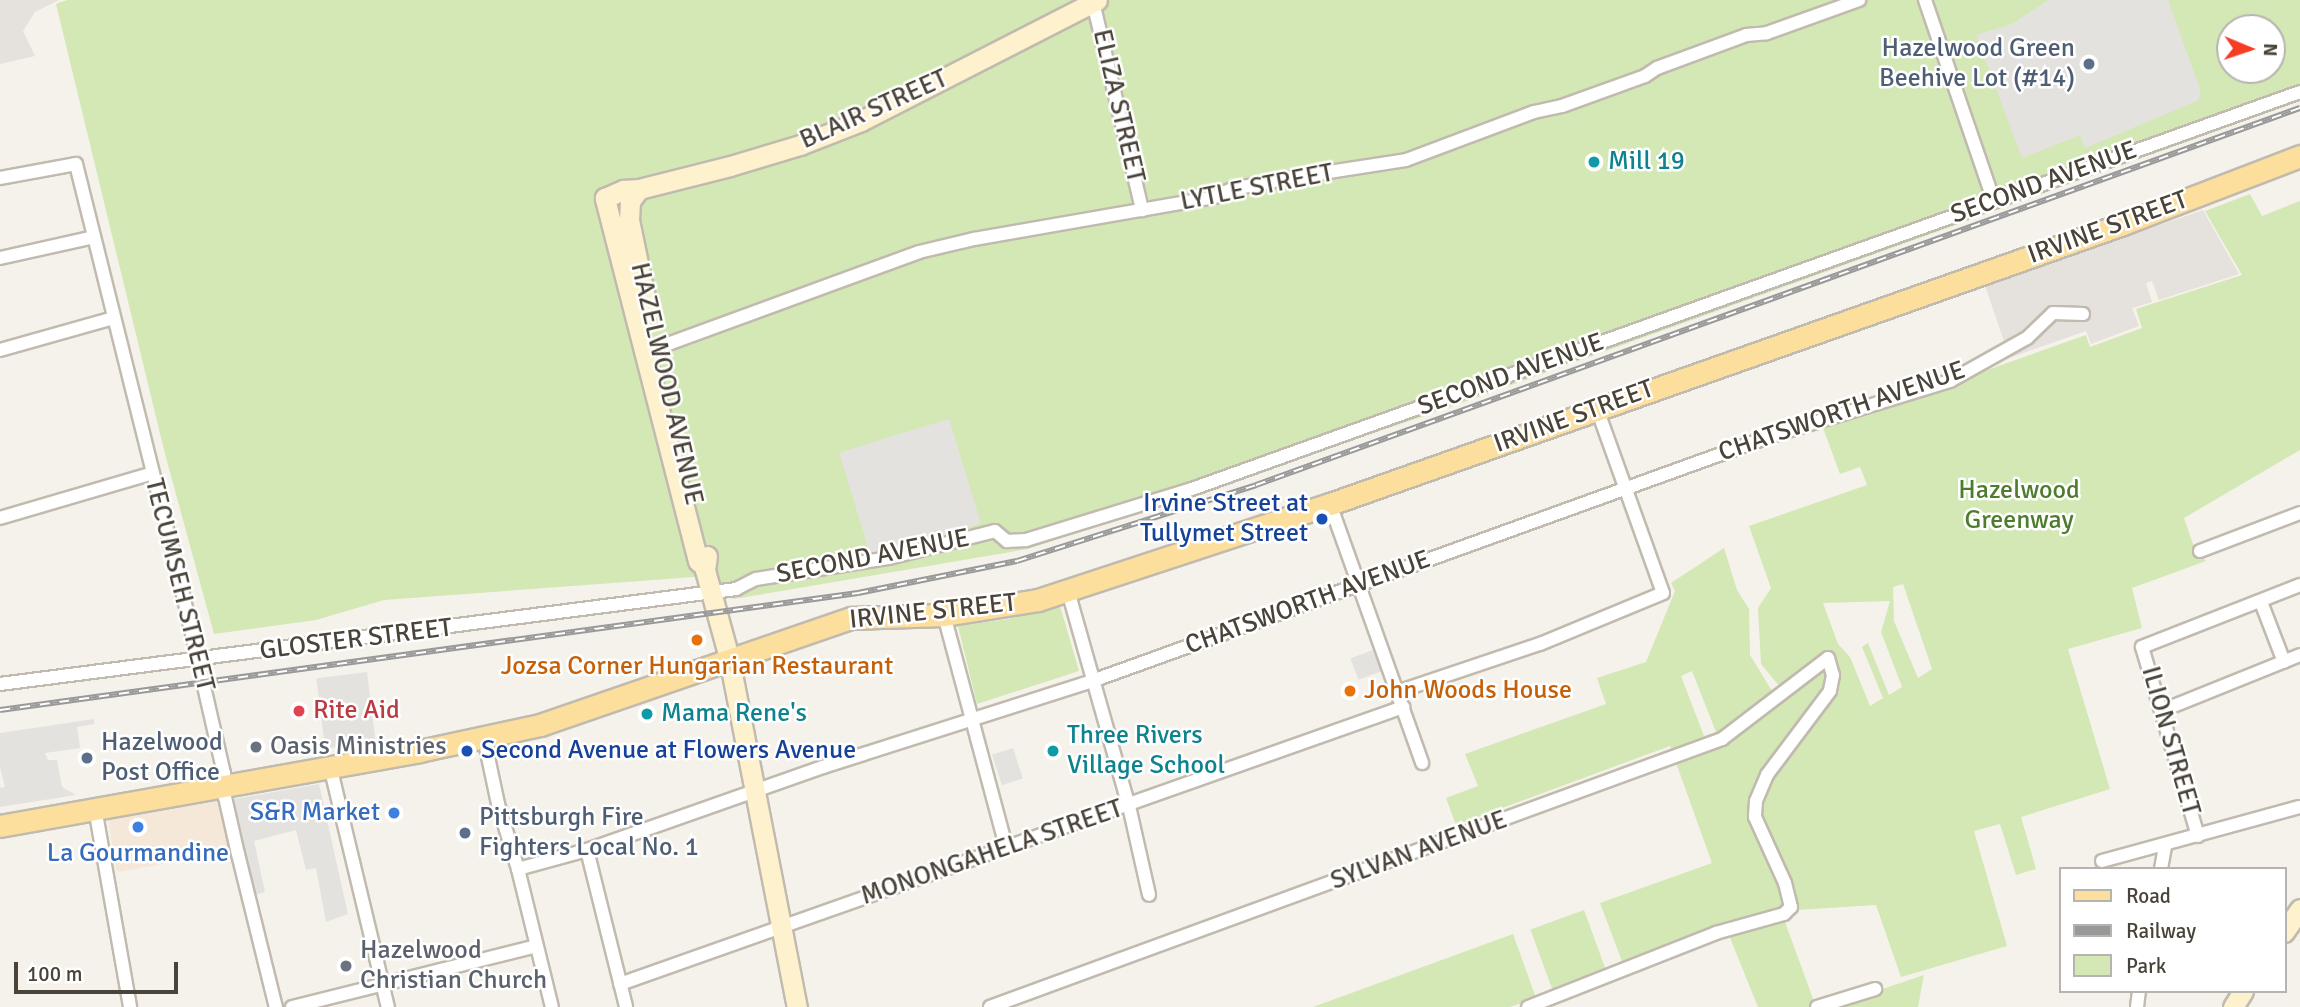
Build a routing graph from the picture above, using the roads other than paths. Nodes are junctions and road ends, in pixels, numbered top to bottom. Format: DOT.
graph roads {
  1 [pos="1859,0"];
  2 [pos="1925,0"];
  3 [pos="1095,1"];
  4 [pos="2300,92"];
  5 [pos="2300,156"];
  6 [pos="0,178"];
  7 [pos="634,195"];
  8 [pos="1994,201"];
  9 [pos="606,207"];
  10 [pos="1142,210"];
  11 [pos="94,237"];
  12 [pos="0,258"];
  13 [pos="2083,314"];
  14 [pos="114,318"];
  15 [pos="0,350"];
  16 [pos="651,350"];
  17 [pos="1597,409"];
  18 [pos="153,473"];
  19 [pos="1627,488"];
  20 [pos="1331,504"];
  21 [pos="2300,513"];
  22 [pos="0,518"];
  23 [pos="2200,551"];
  24 [pos="1359,585"];
  25 [pos="2300,585"];
  26 [pos="1068,591"];
  27 [pos="711,592"];
  28 [pos="2261,602"];
  29 [pos="944,615"];
  30 [pos="2300,656"];
  31 [pos="729,659"];
  32 [pos="197,660"];
  33 [pos="2284,662"];
  34 [pos="0,681"];
  35 [pos="1092,681"];
  36 [pos="1397,692"];
  37 [pos="1403,707"];
  38 [pos="2161,711"];
  39 [pos="971,720"];
  40 [pos="484,738"];
  41 [pos="1422,764"];
  42 [pos="330,766"];
  43 [pos="225,785"];
  44 [pos="756,792"];
  45 [pos="1129,806"];
  46 [pos="2300,807"];
  47 [pos="95,808"];
  48 [pos="0,826"];
  49 [pos="2198,835"];
  50 [pos="2165,845"];
  51 [pos="1006,847"];
  52 [pos="587,850"];
  53 [pos="2102,861"];
  54 [pos="2161,867"];
  55 [pos="518,869"];
  56 [pos="1149,895"];
  57 [pos="2300,908"];
  58 [pos="781,925"];
  59 [pos="2286,929"];
  60 [pos="536,946"];
  61 [pos="383,983"];
  62 [pos="620,984"];
  63 [pos="1875,989"];
  64 [pos="130,1007"];
  65 [pos="276,1007"];
  66 [pos="292,1007"];
  67 [pos="388,1007"];
  68 [pos="552,1007"];
  69 [pos="626,1007"];
  70 [pos="796,1007"];
  71 [pos="990,1007"];
  72 [pos="1528,1007"];
  73 [pos="1817,1007"];
  1 -- 10 [label="street, LYTLE STREET"];
  2 -- 8 [label="street"];
  3 -- 7 [label="street, BLAIR STREET"];
  3 -- 10 [label="street, ELIZA STREET"];
  4 -- 8 [label="street, SECOND AVENUE"];
  5 -- 17 [label="main road, IRVINE STREET"];
  6 -- 11 [label="street, TECUMSEH STREET"];
  7 -- 9 [label="street, BLAIR STREET"];
  7 -- 16 [label="street, HAZELWOOD AVENUE"];
  8 -- 27 [label="street, SECOND AVENUE"];
  9 -- 16 [label="street, HAZELWOOD AVENUE"];
  10 -- 16 [label="street, LYTLE STREET"];
  11 -- 12 [label="street"];
  11 -- 14 [label="street, TECUMSEH STREET"];
  13 -- 19 [label="street, CHATSWORTH AVENUE"];
  14 -- 15 [label="street"];
  14 -- 18 [label="street, TECUMSEH STREET"];
  16 -- 27 [label="street, HAZELWOOD AVENUE"];
  17 -- 19 [label="street"];
  17 -- 20 [label="main road, IRVINE STREET"];
  18 -- 22 [label="street"];
  18 -- 32 [label="street, TECUMSEH STREET"];
  19 -- 24 [label="street, CHATSWORTH AVENUE"];
  19 -- 36 [label="street"];
  20 -- 24 [label="street"];
  20 -- 26 [label="main road, IRVINE STREET"];
  21 -- 23 [label="street"];
  24 -- 35 [label="street, CHATSWORTH AVENUE"];
  24 -- 36 [label="street"];
  25 -- 28 [label="street"];
  26 -- 29 [label="main road, IRVINE STREET"];
  26 -- 35 [label="street"];
  27 -- 31 [label="street, HAZELWOOD AVENUE"];
  27 -- 32 [label="street, GLOSTER STREET"];
  28 -- 33 [label="street"];
  28 -- 38 [label="street, ILION STREET"];
  29 -- 31 [label="main road, IRVINE STREET"];
  29 -- 39 [label="street"];
  30 -- 33 [label="street"];
  31 -- 40 [label="main road"];
  31 -- 44 [label="street, HAZELWOOD AVENUE"];
  32 -- 34 [label="street, GLOSTER STREET"];
  32 -- 43 [label="street, TECUMSEH STREET"];
  33 -- 38 [label="street"];
  35 -- 39 [label="street, CHATSWORTH AVENUE"];
  35 -- 45 [label="street"];
  36 -- 37 [label="street"];
  37 -- 41 [label="street"];
  37 -- 45 [label="street, MONONGAHELA STREET"];
  38 -- 49 [label="street, ILION STREET"];
  39 -- 44 [label="street, CHATSWORTH AVENUE"];
  39 -- 51 [label="street"];
  40 -- 42 [label="main road"];
  40 -- 55 [label="street"];
  42 -- 43 [label="main road"];
  42 -- 61 [label="street"];
  43 -- 47 [label="main road"];
  43 -- 65 [label="street, TECUMSEH STREET"];
  44 -- 52 [label="street, CHATSWORTH AVENUE"];
  44 -- 58 [label="street, HAZELWOOD AVENUE"];
  45 -- 51 [label="street, MONONGAHELA STREET"];
  45 -- 56 [label="street"];
  46 -- 49 [label="street"];
  47 -- 48 [label="main road"];
  47 -- 64 [label="street"];
  49 -- 50 [label="street"];
  50 -- 53 [label="street"];
  50 -- 54 [label="street"];
  51 -- 58 [label="street, MONONGAHELA STREET"];
  52 -- 55 [label="street, CHATSWORTH AVENUE"];
  52 -- 62 [label="street"];
  55 -- 60 [label="street"];
  57 -- 59 [label="street"];
  58 -- 62 [label="street, MONONGAHELA STREET"];
  58 -- 70 [label="street, HAZELWOOD AVENUE"];
  60 -- 61 [label="street"];
  60 -- 68 [label="street"];
  61 -- 66 [label="street"];
  61 -- 67 [label="street"];
  62 -- 69 [label="street"];
  63 -- 73 [label="street"];
  71 -- 72 [label="street, SYLVAN AVENUE"];
}
